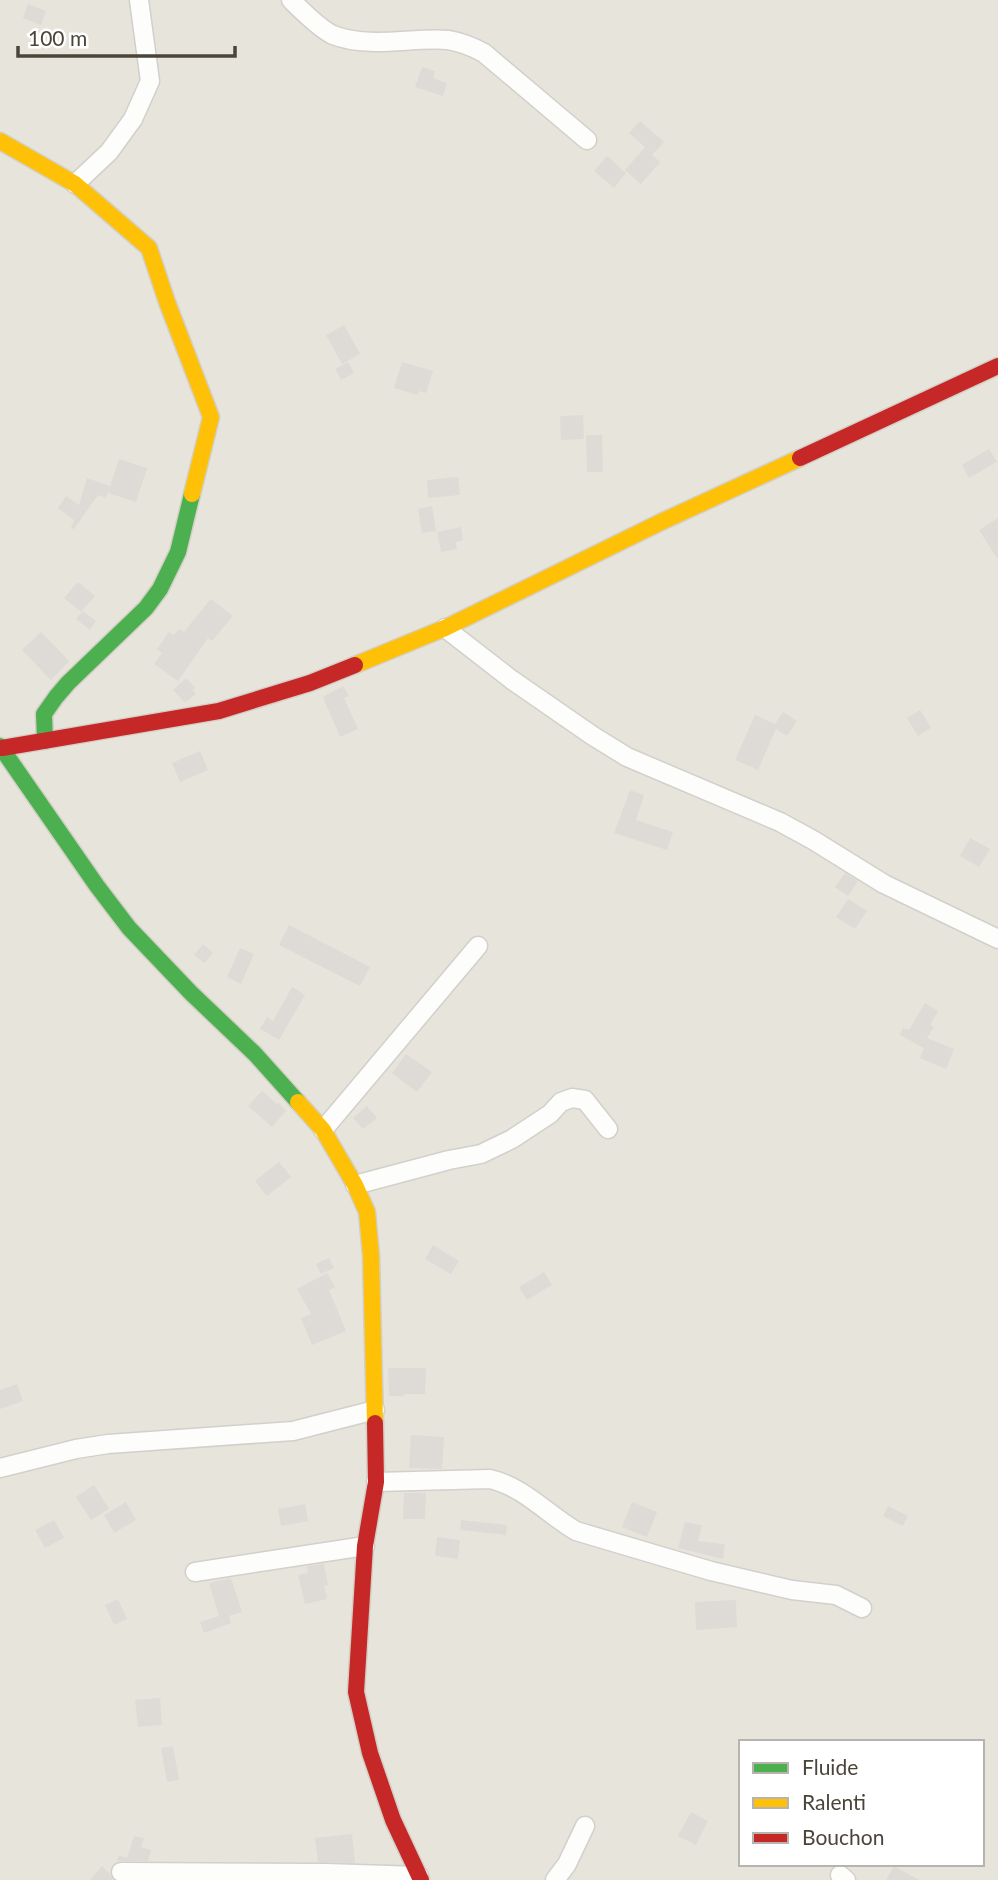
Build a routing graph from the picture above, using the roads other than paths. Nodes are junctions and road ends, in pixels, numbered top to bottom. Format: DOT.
graph roads {
  1 [pos="139,0"];
  2 [pos="291,0"];
  3 [pos="587,140"];
  4 [pos="0,141"];
  5 [pos="75,184"];
  6 [pos="998,366"];
  7 [pos="445,628"];
  8 [pos="44,741"];
  9 [pos="1,747"];
  10 [pos="998,939"];
  11 [pos="478,946"];
  12 [pos="608,1129"];
  13 [pos="323,1130"];
  14 [pos="355,1185"];
  15 [pos="374,1410"];
  16 [pos="0,1468"];
  17 [pos="376,1482"];
  18 [pos="365,1546"];
  19 [pos="195,1572"];
  20 [pos="862,1608"];
  21 [pos="585,1826"];
  22 [pos="121,1872"];
  23 [pos="420,1878"];
  24 [pos="555,1880"];
  1 -- 5 [label="street"];
  2 -- 3 [label="street"];
  4 -- 5 [label="street"];
  5 -- 8 [label="street"];
  6 -- 7 [label="street"];
  7 -- 8 [label="street"];
  7 -- 10 [label="street"];
  8 -- 9 [label="street"];
  9 -- 13 [label="street"];
  11 -- 13 [label="street"];
  12 -- 14 [label="street"];
  13 -- 14 [label="street"];
  14 -- 15 [label="street"];
  15 -- 16 [label="street"];
  15 -- 17 [label="street"];
  17 -- 18 [label="street"];
  17 -- 20 [label="street"];
  18 -- 19 [label="street"];
  18 -- 23 [label="street"];
  21 -- 24 [label="street"];
  22 -- 23 [label="street"];
}
